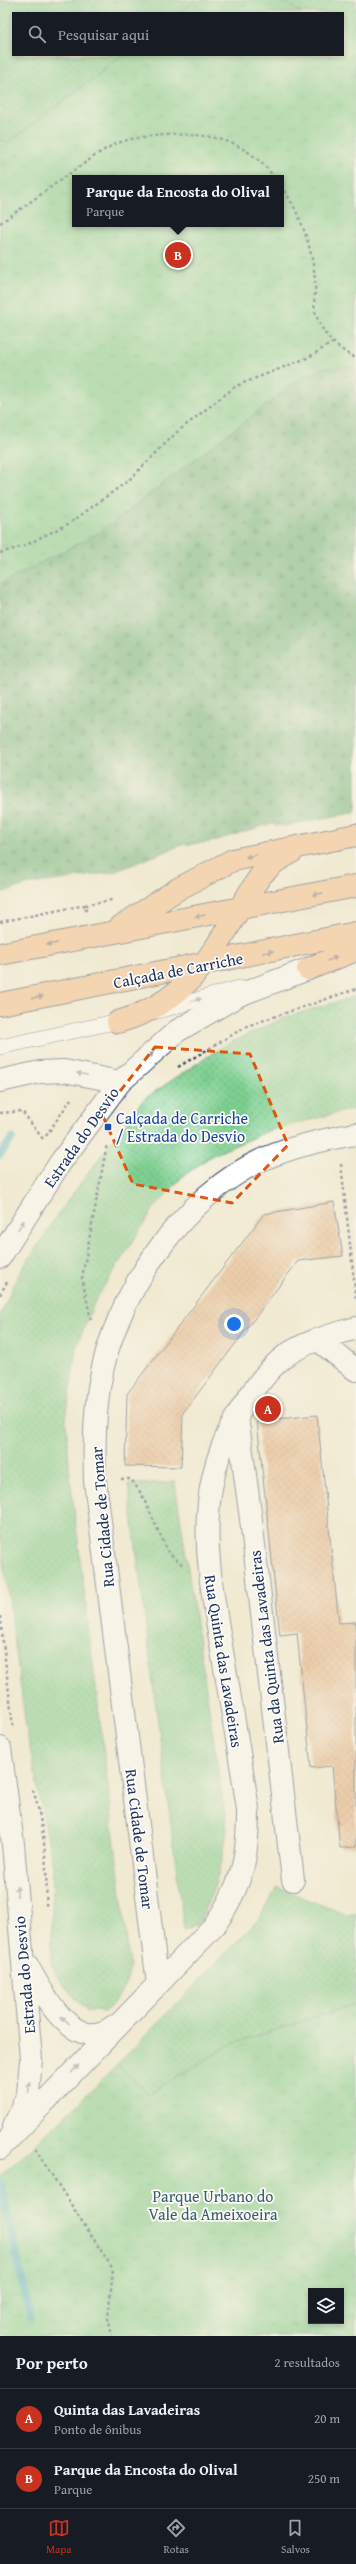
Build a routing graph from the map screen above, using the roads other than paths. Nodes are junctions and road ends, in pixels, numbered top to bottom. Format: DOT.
graph roads {
  1 [pos="356,835"];
  2 [pos="317,843"];
  3 [pos="356,886"];
  4 [pos="238,909"];
  5 [pos="356,933"];
  6 [pos="91,937"];
  7 [pos="356,950"];
  8 [pos="0,954"];
  9 [pos="203,965"];
  10 [pos="308,969"];
  11 [pos="0,1004"];
  12 [pos="118,1022"];
  13 [pos="0,1048"];
  14 [pos="0,1081"];
  15 [pos="120,1082"];
  16 [pos="347,1136"];
  17 [pos="0,1257"];
  18 [pos="356,1328"];
  19 [pos="317,1339"];
  20 [pos="356,1370"];
  21 [pos="237,1416"];
  22 [pos="0,1748"];
  23 [pos="293,1880"];
  24 [pos="23,1958"];
  25 [pos="158,1984"];
  26 [pos="123,2019"];
  27 [pos="0,2148"];
  1 -- 2 [label="highway"];
  2 -- 4 [label="highway"];
  2 -- 6 [label="highway, one-way"];
  3 -- 4 [label="highway, one-way"];
  4 -- 6 [label="highway, one-way"];
  4 -- 9 [label="highway"];
  9 -- 5 [label="highway, Calçada de Carriche, one-way"];
  6 -- 8 [label="highway, one-way"];
  10 -- 7 [label="highway, one-way"];
  11 -- 9 [label="highway, Calçada de Carriche, one-way"];
  9 -- 12 [label="highway"];
  12 -- 10 [label="lane, one-way"];
  15 -- 10 [label="street, Estrada do Desvio, one-way"];
  12 -- 13 [label="lane"];
  15 -- 14 [label="street, one-way"];
  17 -- 15 [label="street, Estrada do Desvio, one-way"];
  16 -- 25 [label="street, Rua Cidade de Tomar"];
  18 -- 19 [label="street, Rua Quinta das Lavadeiras"];
  19 -- 20 [label="street"];
  19 -- 21 [label="street, Rua Quinta das Lavadeiras"];
  21 -- 23 [label="street, Rua da Quinta das Lavadeiras"];
  21 -- 25 [label="street, Rua Quinta das Lavadeiras"];
  24 -- 22 [label="street, Estrada do Desvio, one-way"];
  26 -- 24 [label="street, one-way"];
  27 -- 24 [label="street, Estrada do Desvio, one-way"];
  25 -- 26 [label="street, Rua Quinta das Lavadeiras"];
  27 -- 26 [label="street, one-way"];
}
